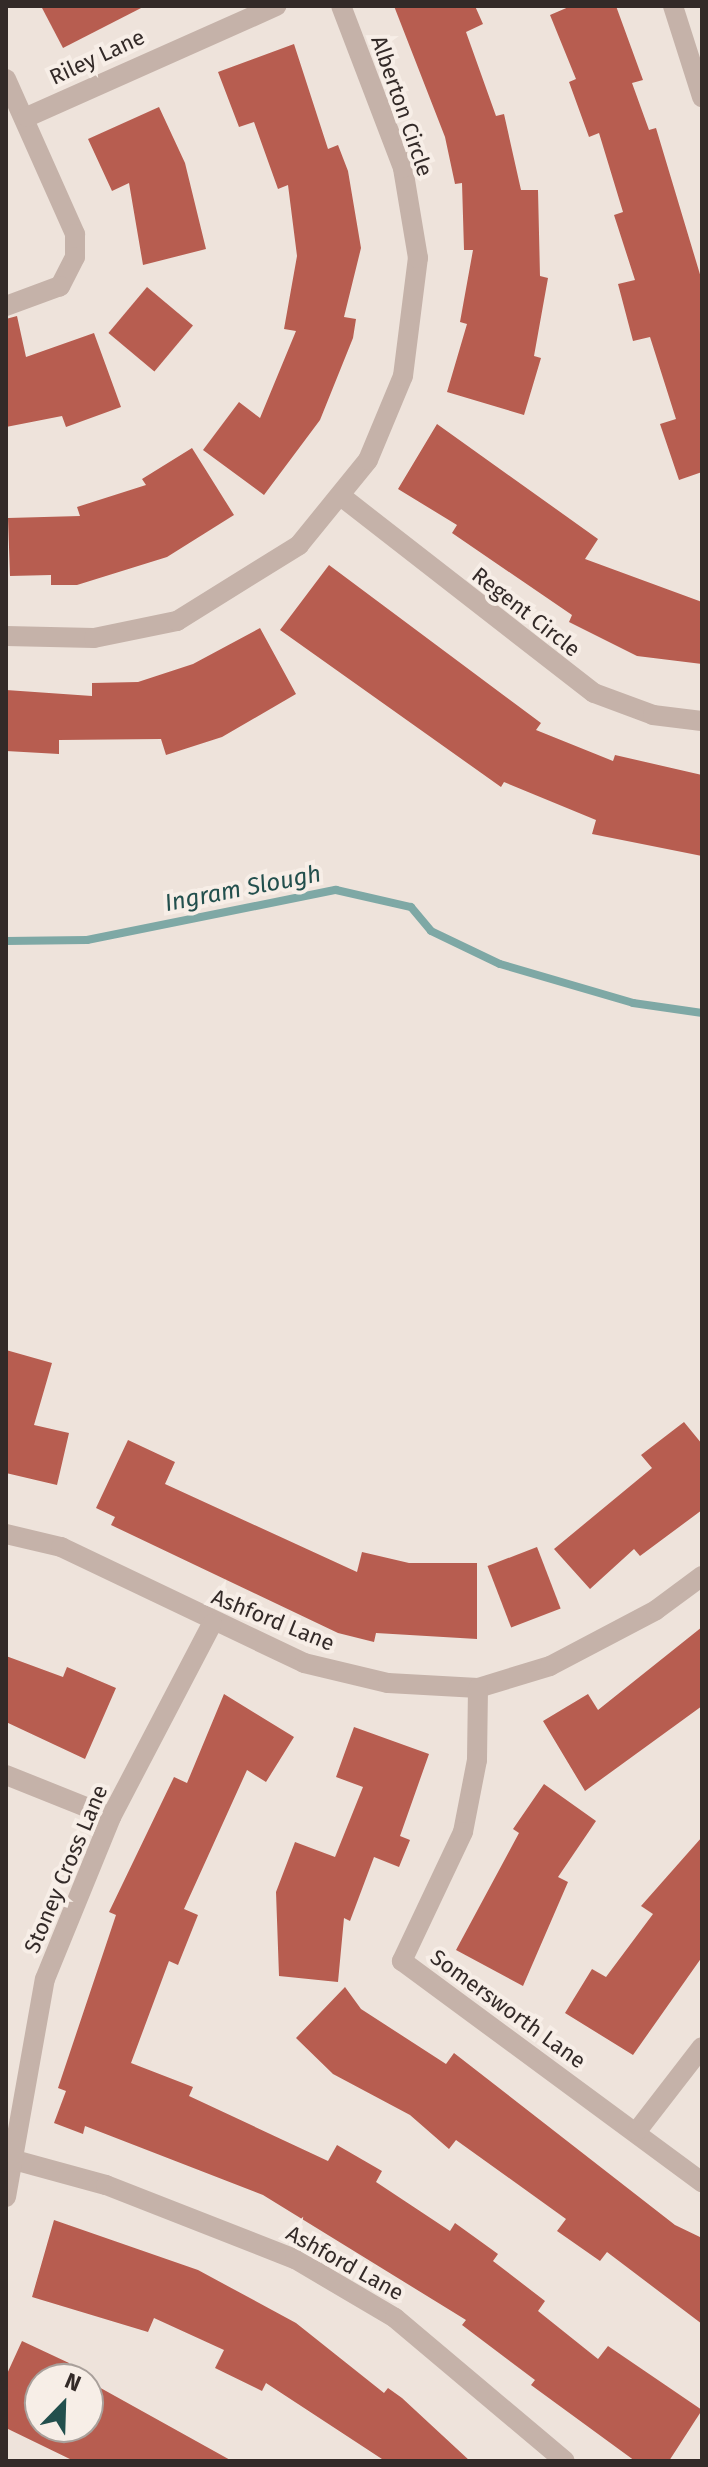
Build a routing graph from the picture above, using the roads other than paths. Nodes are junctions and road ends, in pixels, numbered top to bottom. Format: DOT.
graph roads {
  1 [pos="276,6"];
  2 [pos="341,6"];
  3 [pos="673,6"];
  4 [pos="6,79"];
  5 [pos="702,97"];
  6 [pos="27,117"];
  7 [pos="6,306"];
  8 [pos="342,497"];
  9 [pos="6,636"];
  10 [pos="702,721"];
  11 [pos="6,1534"];
  12 [pos="702,1576"];
  13 [pos="212,1624"];
  14 [pos="478,1688"];
  15 [pos="6,1775"];
  16 [pos="111,1817"];
  17 [pos="702,2047"];
  18 [pos="637,2131"];
  19 [pos="18,2161"];
  20 [pos="702,2182"];
  21 [pos="6,2197"];
  22 [pos="565,2461"];
  1 -- 6 [label="street, Riley Lane"];
  2 -- 8 [label="street, Alberton Circle"];
  3 -- 5 [label="street"];
  4 -- 6 [label="street"];
  6 -- 7 [label="street"];
  8 -- 9 [label="street, Alberton Circle"];
  8 -- 10 [label="street, Regent Circle"];
  11 -- 13 [label="street, Ashford Lane"];
  12 -- 14 [label="street, Ashford Lane"];
  13 -- 14 [label="street, Ashford Lane"];
  13 -- 16 [label="street, Stoney Cross Lane"];
  14 -- 18 [label="street, Somersworth Lane"];
  15 -- 16 [label="street"];
  16 -- 19 [label="street, Stoney Cross Lane"];
  17 -- 18 [label="street"];
  18 -- 20 [label="street, Somersworth Lane"];
  19 -- 21 [label="street, Stoney Cross Lane"];
  19 -- 22 [label="street, Ashford Lane"];
}
